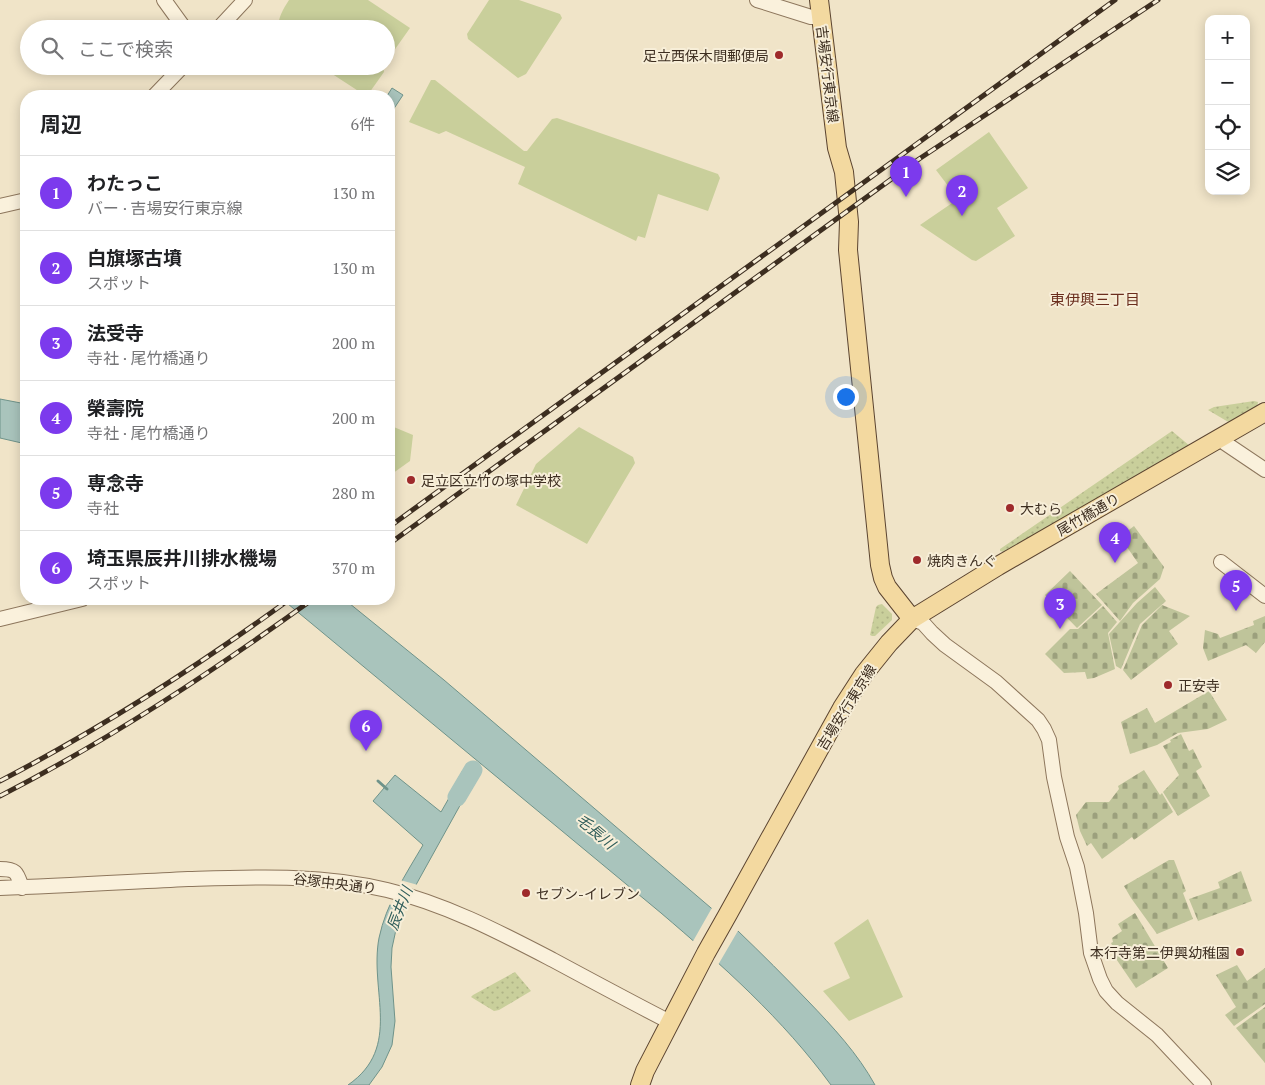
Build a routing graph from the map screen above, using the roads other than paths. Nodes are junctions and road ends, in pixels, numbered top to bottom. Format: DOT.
graph roads {
  1 [pos="164,0"];
  2 [pos="245,0"];
  3 [pos="757,0"];
  4 [pos="820,8"];
  5 [pos="179,20"];
  6 [pos="226,20"];
  7 [pos="174,75"];
  8 [pos="160,90"];
  9 [pos="20,201"];
  10 [pos="0,206"];
  11 [pos="1265,412"];
  12 [pos="1219,439"];
  13 [pos="1265,470"];
  14 [pos="1221,562"];
  15 [pos="1265,596"];
  16 [pos="57,605"];
  17 [pos="0,619"];
  18 [pos="912,619"];
  19 [pos="0,869"];
  20 [pos="0,888"];
  21 [pos="22,888"];
  22 [pos="670,1022"];
  23 [pos="640,1085"];
  24 [pos="1204,1085"];
  1 -- 5 [label="street"];
  2 -- 6 [label="street"];
  3 -- 4 [label="street"];
  4 -- 18 [label="main road, 吉場安行東京線"];
  7 -- 8 [label="street"];
  9 -- 10 [label="street"];
  11 -- 12 [label="main road, 尾竹橋通り"];
  12 -- 13 [label="street"];
  12 -- 18 [label="main road, 尾竹橋通り"];
  14 -- 15 [label="street"];
  16 -- 17 [label="street"];
  18 -- 22 [label="main road, 吉場安行東京線"];
  18 -- 24 [label="street"];
  19 -- 21 [label="street"];
  20 -- 21 [label="street, 谷塚中央通り"];
  21 -- 22 [label="street, 谷塚中央通り"];
  22 -- 23 [label="main road, 吉場安行東京線"];
}
